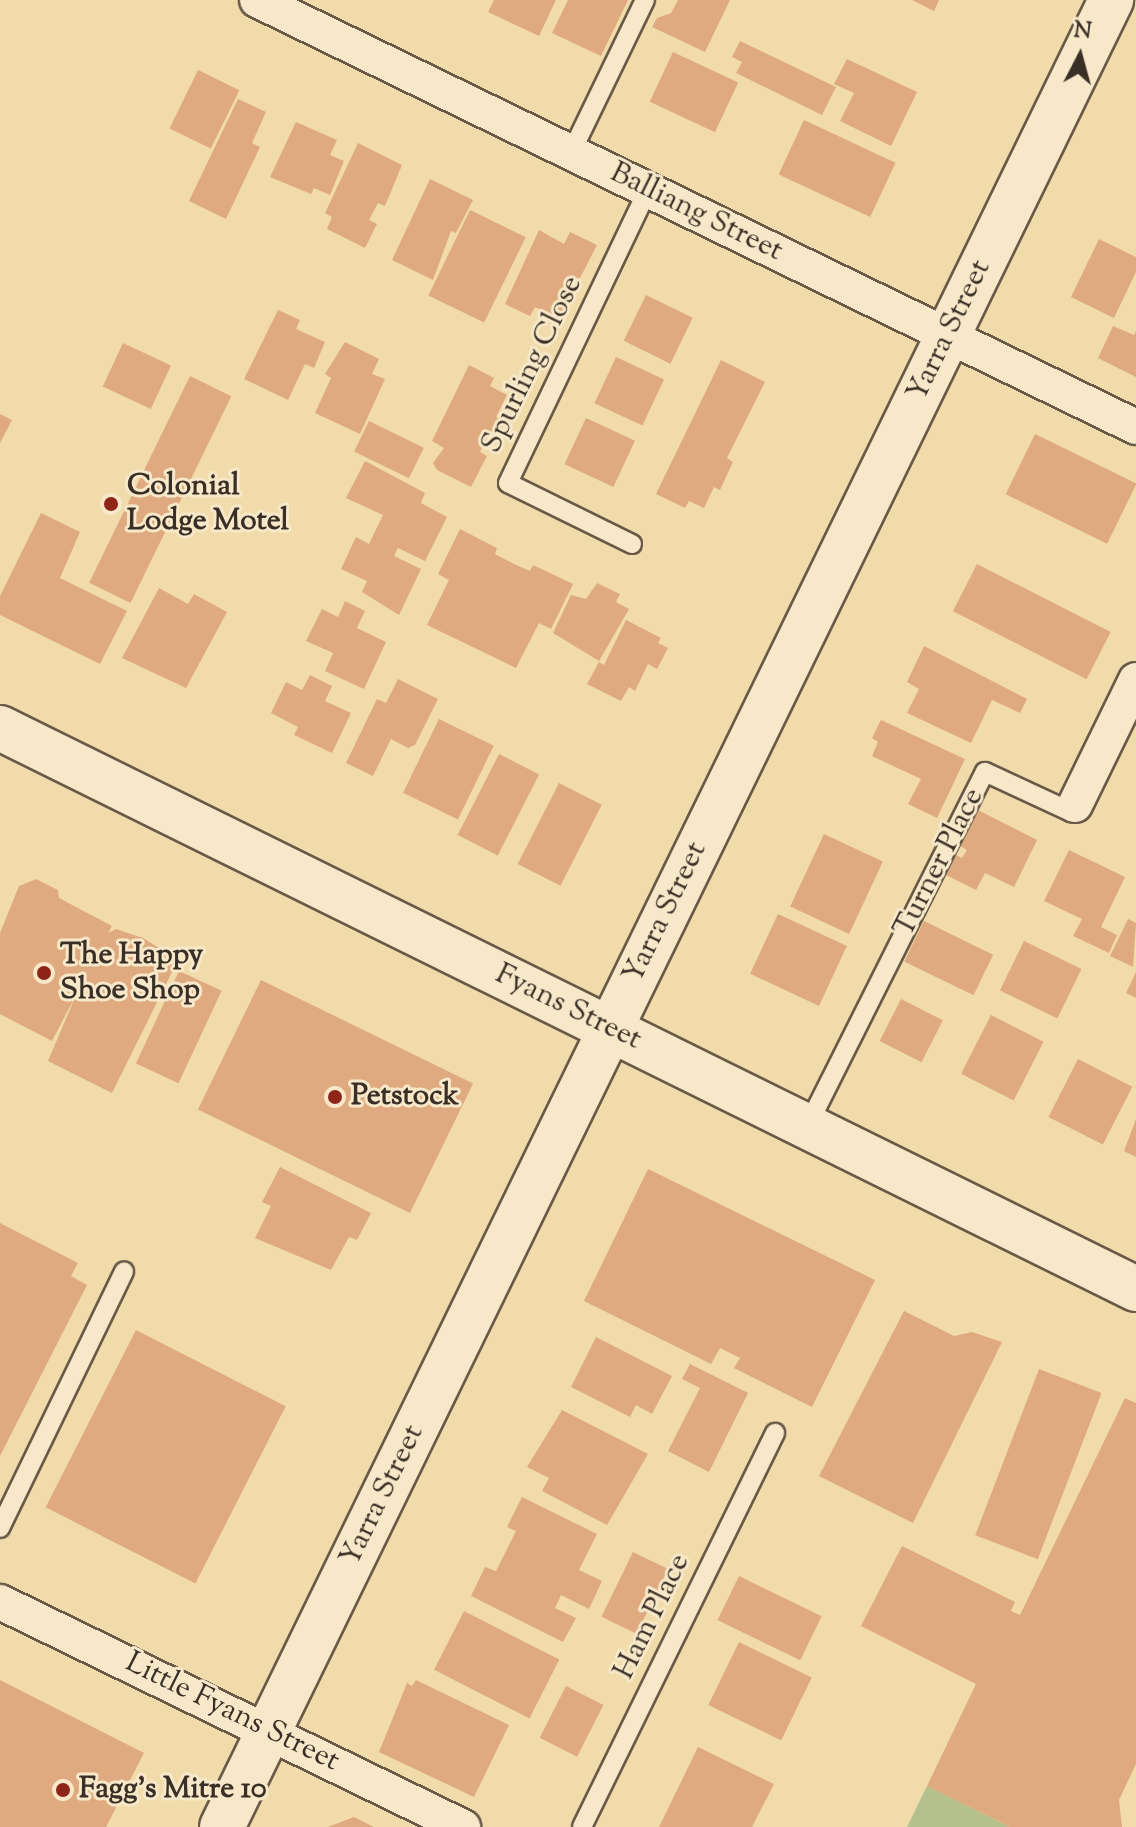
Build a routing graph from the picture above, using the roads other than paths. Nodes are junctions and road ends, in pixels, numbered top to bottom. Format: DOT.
graph roads {
  1 [pos="257,0"];
  2 [pos="645,0"];
  3 [pos="1111,0"];
  4 [pos="571,153"];
  5 [pos="648,190"];
  6 [pos="948,335"];
  7 [pos="1136,427"];
  8 [pos="632,544"];
  9 [pos="1136,680"];
  10 [pos="0,728"];
  11 [pos="1075,805"];
  12 [pos="610,1028"];
  13 [pos="807,1127"];
  14 [pos="124,1271"];
  15 [pos="1136,1289"];
  16 [pos="775,1433"];
  17 [pos="0,1528"];
  18 [pos="0,1602"];
  19 [pos="269,1730"];
  20 [pos="222,1827"];
  21 [pos="463,1827"];
  22 [pos="582,1827"];
  1 -- 4 [label="street, Balliang Street"];
  2 -- 4 [label="lane"];
  3 -- 6 [label="street, Yarra Street"];
  4 -- 5 [label="street, Balliang Street"];
  5 -- 6 [label="street, Balliang Street"];
  5 -- 8 [label="lane, Spurling Close"];
  6 -- 7 [label="street, Balliang Street"];
  6 -- 12 [label="street, Yarra Street"];
  9 -- 11 [label="street, Turner Place"];
  10 -- 12 [label="street, Fyans Street"];
  11 -- 13 [label="lane, Turner Place"];
  12 -- 13 [label="street, Fyans Street"];
  12 -- 19 [label="street, Yarra Street"];
  13 -- 15 [label="street, Fyans Street"];
  14 -- 17 [label="lane"];
  16 -- 22 [label="lane, Ham Place"];
  18 -- 19 [label="street, Little Fyans Street"];
  19 -- 20 [label="street, Yarra Street"];
  19 -- 21 [label="street, Little Fyans Street"];
}
